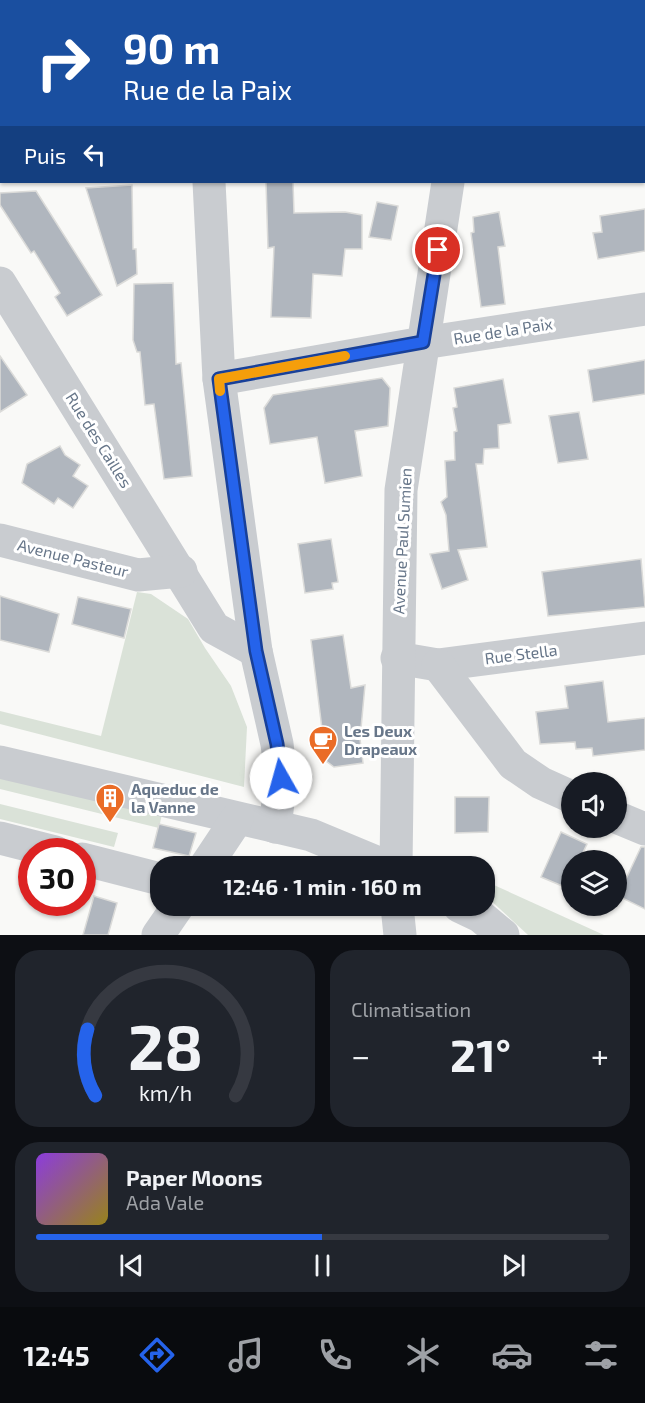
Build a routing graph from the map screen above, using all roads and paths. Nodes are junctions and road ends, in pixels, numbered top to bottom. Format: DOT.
graph roads {
  1 [pos="209,183"];
  2 [pos="448,183"];
  3 [pos="0,283"];
  4 [pos="645,309"];
  5 [pos="423,342"];
  6 [pos="219,379"];
  7 [pos="0,540"];
  8 [pos="246,583"];
  9 [pos="189,585"];
  10 [pos="645,638"];
  11 [pos="256,651"];
  12 [pos="398,658"];
  13 [pos="438,665"];
  14 [pos="0,762"];
  15 [pos="561,791"];
  16 [pos="237,819"];
  17 [pos="627,822"];
  18 [pos="275,827"];
  19 [pos="645,830"];
  20 [pos="0,838"];
  21 [pos="18,843"];
  22 [pos="212,856"];
  23 [pos="362,856"];
  24 [pos="396,856"];
  25 [pos="96,863"];
  26 [pos="150,876"];
  27 [pos="171,916"];
  28 [pos="398,916"];
  29 [pos="480,916"];
  30 [pos="158,935"];
  31 [pos="399,935"];
  32 [pos="503,935"];
  1 -- 6 [label="street"];
  2 -- 5 [label="street, Avenue Paul Sumien"];
  3 -- 9 [label="street, Rue des Cailles"];
  4 -- 5 [label="street, Rue de la Paix"];
  5 -- 6 [label="street, Rue de la Paix"];
  5 -- 12 [label="street, Avenue Paul Sumien"];
  6 -- 8 [label="street"];
  7 -- 9 [label="street, Avenue Pasteur"];
  8 -- 9 [label="street"];
  8 -- 11 [label="street"];
  9 -- 11 [label="street, Rue des Cailles"];
  10 -- 13 [label="street, Rue Stella"];
  11 -- 18 [label="street"];
  12 -- 13 [label="street, Rue Stella"];
  12 -- 24 [label="street, Avenue Paul Sumien"];
  13 -- 15 [label="street"];
  14 -- 16 [label="street"];
  16 -- 18 [label="street"];
  16 -- 22 [label="street"];
  17 -- 19 [label="street"];
  18 -- 23 [label="street"];
  20 -- 21 [label="street"];
  25 -- 26 [label="street"];
  27 -- 30 [label="street"];
  28 -- 31 [label="street"];
  29 -- 32 [label="street"];
}
